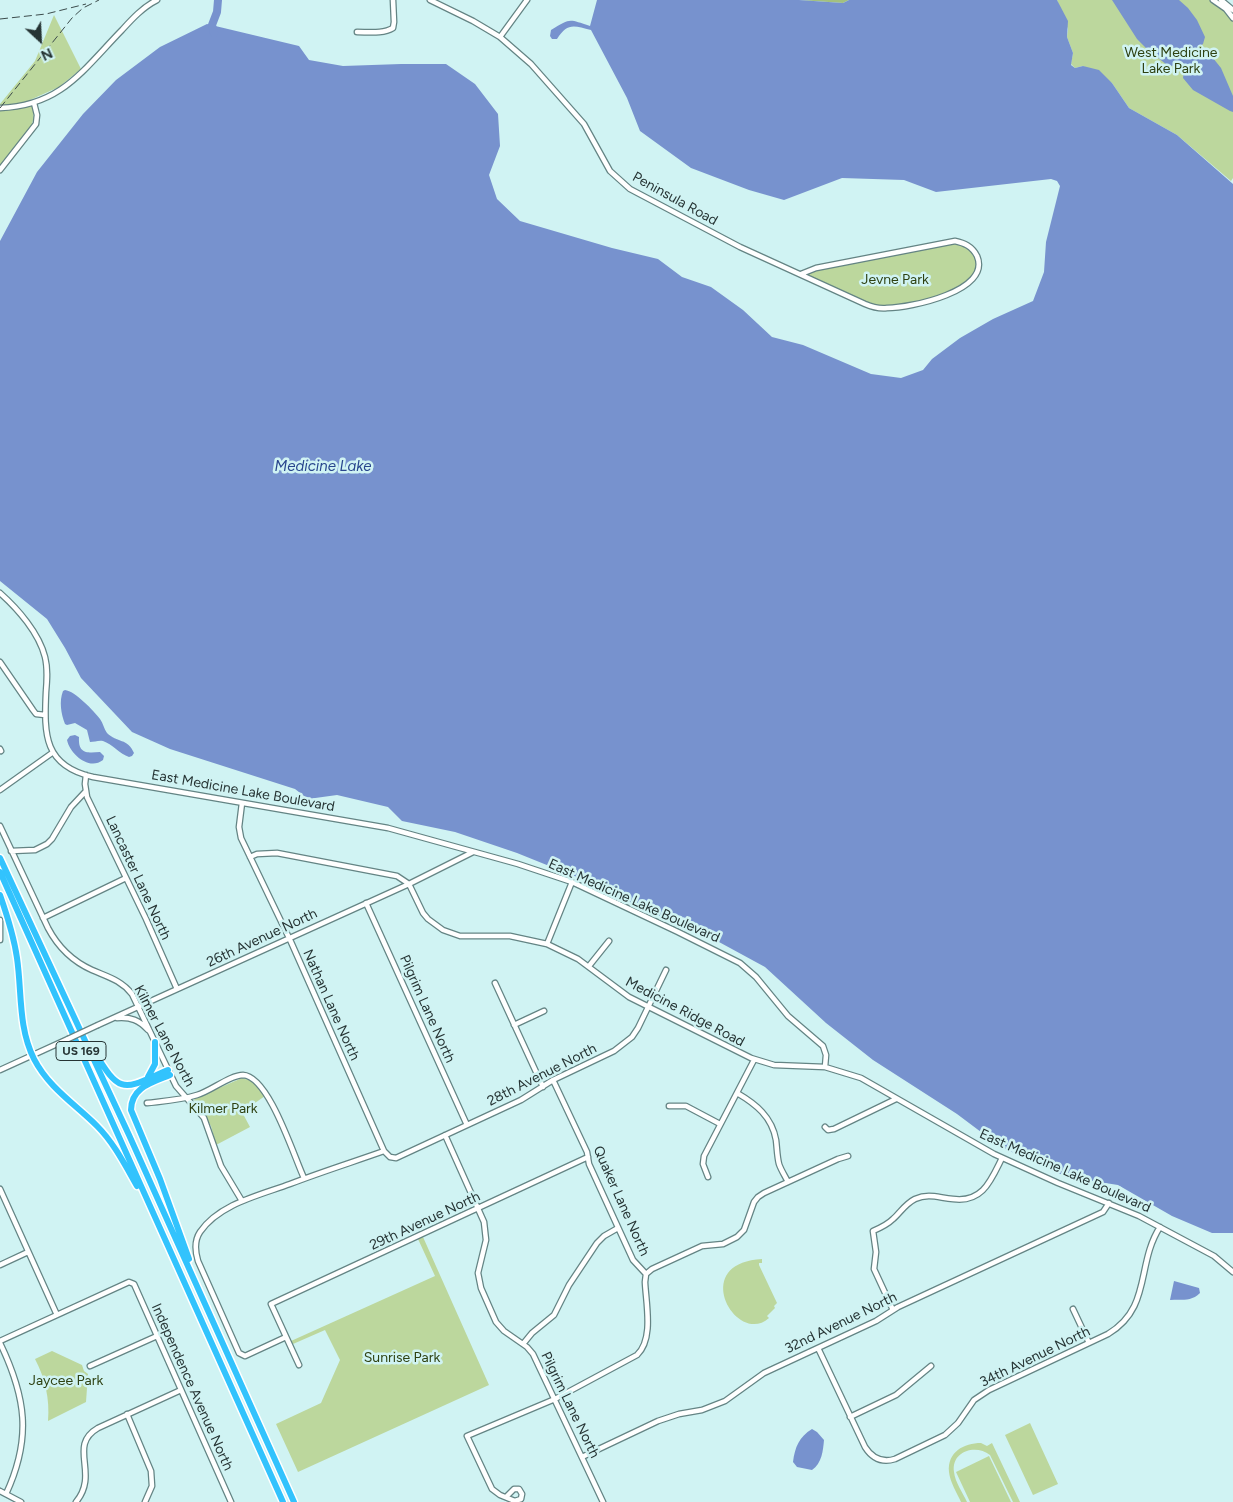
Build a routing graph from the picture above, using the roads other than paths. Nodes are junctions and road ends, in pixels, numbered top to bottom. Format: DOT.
graph roads {
  1 [pos="157,0"];
  2 [pos="393,0"];
  3 [pos="430,0"];
  4 [pos="528,0"];
  5 [pos="1213,0"];
  6 [pos="1222,0"];
  7 [pos="1233,10"];
  8 [pos="1233,18"];
  9 [pos="357,32"];
  10 [pos="500,37"];
  11 [pos="34,103"];
  12 [pos="0,108"];
  13 [pos="0,170"];
  14 [pos="801,274"];
  15 [pos="0,592"];
  16 [pos="0,662"];
  17 [pos="45,715"];
  18 [pos="52,754"];
  19 [pos="86,775"];
  20 [pos="0,790"];
  21 [pos="86,791"];
  22 [pos="242,803"];
  23 [pos="0,826"];
  24 [pos="12,851"];
  25 [pos="473,852"];
  26 [pos="250,856"];
  27 [pos="0,858"];
  28 [pos="0,872"];
  29 [pos="126,878"];
  30 [pos="572,882"];
  31 [pos="409,884"];
  32 [pos="0,895"];
  33 [pos="366,903"];
  34 [pos="43,918"];
  35 [pos="0,920"];
  36 [pos="288,938"];
  37 [pos="0,940"];
  38 [pos="609,941"];
  39 [pos="548,944"];
  40 [pos="589,966"];
  41 [pos="666,970"];
  42 [pos="495,982"];
  43 [pos="177,989"];
  44 [pos="138,1006"];
  45 [pos="649,1007"];
  46 [pos="544,1011"];
  47 [pos="74,1016"];
  48 [pos="114,1018"];
  49 [pos="514,1025"];
  50 [pos="152,1035"];
  51 [pos="155,1042"];
  52 [pos="32,1055"];
  53 [pos="754,1060"];
  54 [pos="825,1067"];
  55 [pos="0,1070"];
  56 [pos="169,1072"];
  57 [pos="553,1080"];
  58 [pos="143,1081"];
  59 [pos="543,1087"];
  60 [pos="737,1093"];
  61 [pos="185,1098"];
  62 [pos="896,1099"];
  63 [pos="147,1103"];
  64 [pos="668,1106"];
  65 [pos="720,1124"];
  66 [pos="467,1125"];
  67 [pos="825,1128"];
  68 [pos="446,1135"];
  69 [pos="384,1151"];
  70 [pos="848,1156"];
  71 [pos="588,1157"];
  72 [pos="390,1158"];
  73 [pos="1002,1158"];
  74 [pos="708,1177"];
  75 [pos="304,1178"];
  76 [pos="788,1182"];
  77 [pos="0,1188"];
  78 [pos="242,1201"];
  79 [pos="1109,1203"];
  80 [pos="478,1208"];
  81 [pos="1160,1227"];
  82 [pos="618,1228"];
  83 [pos="161,1231"];
  84 [pos="28,1252"];
  85 [pos="0,1265"];
  86 [pos="1233,1272"];
  87 [pos="646,1274"];
  88 [pos="194,1277"];
  89 [pos="1073,1309"];
  90 [pos="893,1310"];
  91 [pos="57,1315"];
  92 [pos="157,1336"];
  93 [pos="286,1337"];
  94 [pos="0,1342"];
  95 [pos="1089,1343"];
  96 [pos="523,1344"];
  97 [pos="818,1348"];
  98 [pos="299,1365"];
  99 [pos="90,1366"];
  100 [pos="931,1366"];
  101 [pos="181,1390"];
  102 [pos="554,1399"];
  103 [pos="127,1414"];
  104 [pos="850,1417"];
  105 [pos="582,1457"];
  106 [pos="0,1491"];
  107 [pos="6,1494"];
  108 [pos="506,1497"];
  109 [pos="21,1502"];
  110 [pos="76,1502"];
  111 [pos="146,1502"];
  112 [pos="232,1502"];
  113 [pos="283,1502"];
  114 [pos="294,1502"];
  115 [pos="603,1502"];
  1 -- 11 [label="street"];
  2 -- 9 [label="street"];
  3 -- 10 [label="street, Peninsula Road"];
  4 -- 10 [label="street"];
  5 -- 8 [label="street"];
  6 -- 7 [label="street"];
  10 -- 14 [label="street, Peninsula Road"];
  11 -- 12 [label="street"];
  11 -- 13 [label="street"];
  14 -- 14 [label="street, Peninsula Road"];
  15 -- 17 [label="street"];
  16 -- 17 [label="street"];
  17 -- 18 [label="street"];
  18 -- 19 [label="street, East Medicine Lake Boulevard"];
  18 -- 20 [label="street"];
  19 -- 21 [label="street, Lancaster Lane North"];
  19 -- 22 [label="street, East Medicine Lake Boulevard"];
  21 -- 24 [label="street"];
  21 -- 29 [label="street, Lancaster Lane North"];
  22 -- 25 [label="street, East Medicine Lake Boulevard"];
  22 -- 26 [label="street, Nathan Lane North"];
  23 -- 24 [label="street, Kilmer Lane North"];
  24 -- 34 [label="street, Kilmer Lane North"];
  25 -- 30 [label="street, East Medicine Lake Boulevard"];
  25 -- 31 [label="street, 26th Avenue North"];
  26 -- 31 [label="street"];
  26 -- 36 [label="street, Nathan Lane North"];
  27 -- 47 [label="highway, US 169"];
  28 -- 83 [label="highway, US 169"];
  29 -- 34 [label="street"];
  29 -- 43 [label="street, Lancaster Lane North"];
  30 -- 39 [label="street"];
  30 -- 54 [label="street, East Medicine Lake Boulevard"];
  31 -- 33 [label="street, 26th Avenue North"];
  31 -- 39 [label="street, Medicine Ridge Road"];
  32 -- 52 [label="highway"];
  33 -- 36 [label="street, 26th Avenue North"];
  33 -- 66 [label="street, Pilgrim Lane North"];
  34 -- 44 [label="street, Kilmer Lane North"];
  35 -- 37 [label="street"];
  36 -- 43 [label="street, 26th Avenue North"];
  36 -- 69 [label="street, Nathan Lane North"];
  38 -- 40 [label="street"];
  39 -- 40 [label="street, Medicine Ridge Road"];
  40 -- 45 [label="street, Medicine Ridge Road"];
  41 -- 45 [label="street, 28th Avenue North"];
  42 -- 49 [label="street"];
  43 -- 44 [label="street, 26th Avenue North"];
  44 -- 48 [label="street, 26th Avenue North"];
  44 -- 50 [label="street, Kilmer Lane North"];
  45 -- 53 [label="street, Medicine Ridge Road"];
  45 -- 57 [label="street, 28th Avenue North"];
  46 -- 49 [label="street"];
  47 -- 58 [label="highway"];
  47 -- 88 [label="highway, US 169"];
  48 -- 50 [label="street"];
  48 -- 52 [label="street, 26th Avenue North, bridge"];
  49 -- 59 [label="street"];
  50 -- 51 [label="street, Kilmer Lane North"];
  51 -- 56 [label="street, Kilmer Lane North"];
  51 -- 58 [label="highway"];
  52 -- 55 [label="street, 26th Avenue North"];
  52 -- 83 [label="highway"];
  53 -- 54 [label="street, Medicine Ridge Road"];
  53 -- 60 [label="street"];
  54 -- 62 [label="street, East Medicine Lake Boulevard"];
  56 -- 58 [label="highway"];
  56 -- 61 [label="street, Kilmer Lane North"];
  56 -- 88 [label="highway"];
  57 -- 59 [label="street, 28th Avenue North"];
  57 -- 71 [label="street, Quaker Lane North"];
  59 -- 66 [label="street, 28th Avenue North"];
  60 -- 65 [label="street"];
  60 -- 76 [label="street"];
  61 -- 63 [label="street"];
  61 -- 75 [label="street"];
  61 -- 78 [label="street, Kilmer Lane North"];
  62 -- 67 [label="street"];
  62 -- 73 [label="street, East Medicine Lake Boulevard"];
  64 -- 65 [label="street"];
  65 -- 74 [label="street"];
  66 -- 68 [label="street, 28th Avenue North"];
  68 -- 72 [label="street, 28th Avenue North"];
  68 -- 80 [label="street, Pilgrim Lane North"];
  69 -- 72 [label="street, Nathan Lane North"];
  69 -- 75 [label="street"];
  70 -- 76 [label="street"];
  71 -- 80 [label="street, 29th Avenue North"];
  71 -- 82 [label="street, Quaker Lane North"];
  73 -- 79 [label="street, East Medicine Lake Boulevard"];
  73 -- 90 [label="street"];
  75 -- 78 [label="street"];
  76 -- 87 [label="street"];
  77 -- 84 [label="street"];
  78 -- 93 [label="street"];
  79 -- 81 [label="street, East Medicine Lake Boulevard"];
  79 -- 90 [label="street, 32nd Avenue North"];
  80 -- 93 [label="street, 29th Avenue North"];
  80 -- 96 [label="street, Pilgrim Lane North"];
  81 -- 86 [label="street, East Medicine Lake Boulevard"];
  81 -- 95 [label="street, 34th Avenue North"];
  82 -- 87 [label="street, Quaker Lane North"];
  82 -- 96 [label="street"];
  83 -- 113 [label="highway, US 169"];
  84 -- 85 [label="street"];
  84 -- 91 [label="street"];
  87 -- 102 [label="street, Quaker Lane North"];
  88 -- 114 [label="highway, US 169"];
  89 -- 95 [label="street"];
  90 -- 97 [label="street, 32nd Avenue North"];
  91 -- 92 [label="street, Independence Avenue North"];
  91 -- 94 [label="street"];
  92 -- 99 [label="street"];
  92 -- 101 [label="street, Independence Avenue North"];
  93 -- 98 [label="street"];
  94 -- 107 [label="street"];
  95 -- 104 [label="street, 34th Avenue North"];
  96 -- 102 [label="street, Pilgrim Lane North"];
  97 -- 104 [label="street"];
  97 -- 105 [label="street, 32nd Avenue North"];
  100 -- 104 [label="street"];
  101 -- 103 [label="street"];
  101 -- 112 [label="street, Independence Avenue North"];
  102 -- 105 [label="street, Pilgrim Lane North"];
  102 -- 108 [label="street"];
  103 -- 110 [label="street"];
  103 -- 111 [label="street"];
  105 -- 115 [label="street, Pilgrim Lane North"];
  106 -- 107 [label="street"];
  107 -- 109 [label="street"];
}
